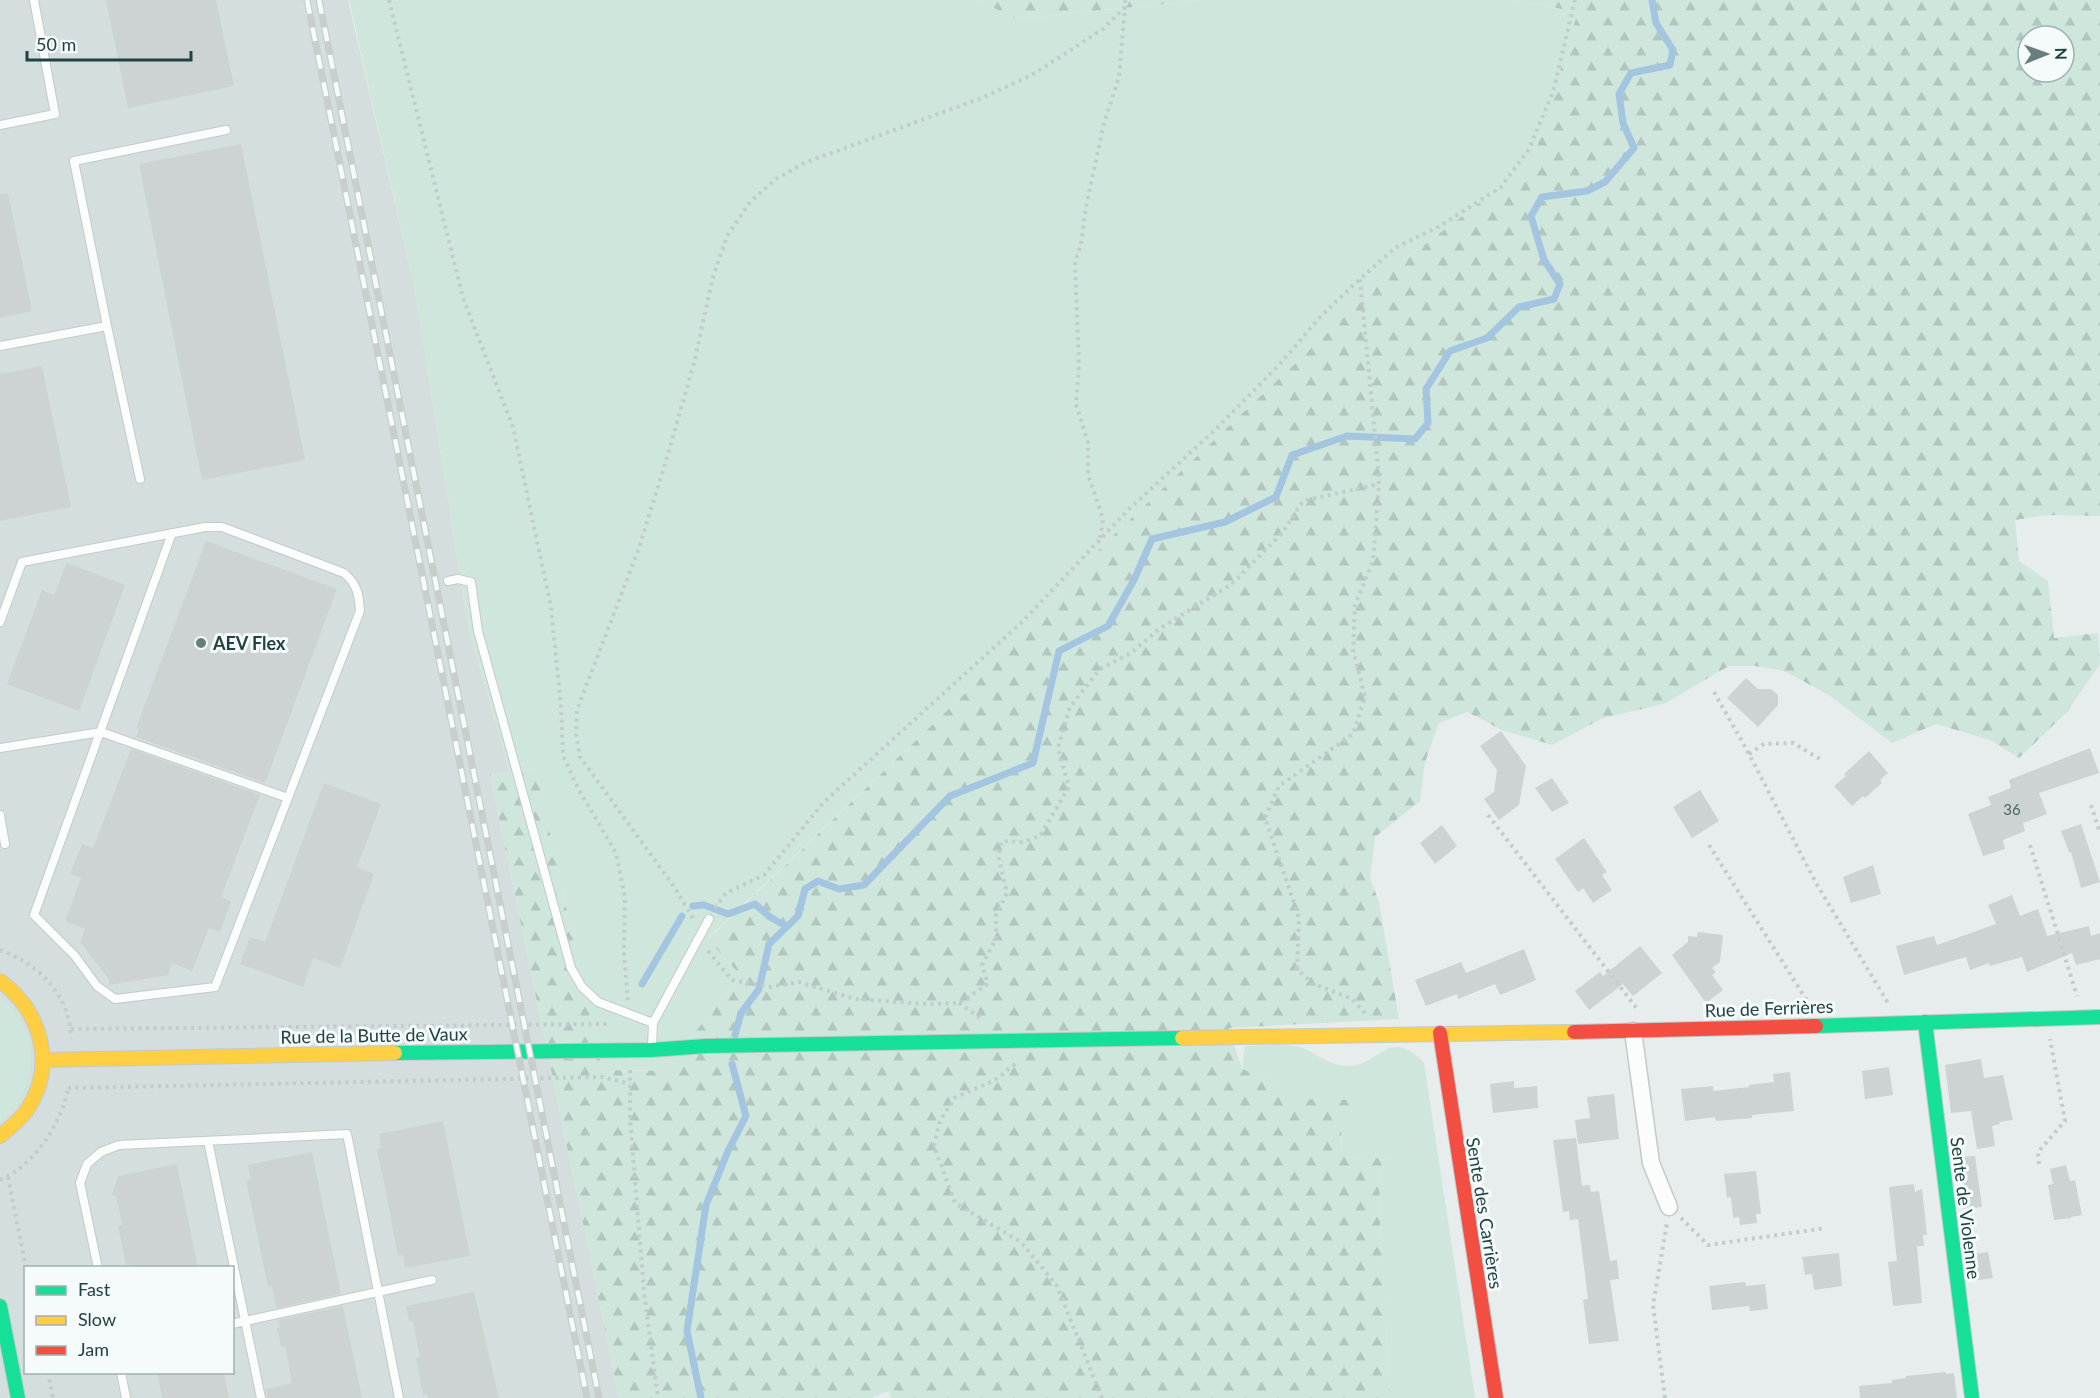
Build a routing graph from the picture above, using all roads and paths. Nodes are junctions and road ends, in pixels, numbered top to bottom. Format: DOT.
graph roads {
  1 [pos="34,0"];
  2 [pos="389,0"];
  3 [pos="1126,0"];
  4 [pos="1575,0"];
  5 [pos="1126,6"];
  6 [pos="0,125"];
  7 [pos="226,130"];
  8 [pos="1360,279"];
  9 [pos="107,326"];
  10 [pos="0,346"];
  11 [pos="140,479"];
  12 [pos="1379,484"];
  13 [pos="172,533"];
  14 [pos="1100,539"];
  15 [pos="448,581"];
  16 [pos="0,622"];
  17 [pos="1714,692"];
  18 [pos="101,732"];
  19 [pos="0,748"];
  20 [pos="1749,754"];
  21 [pos="1820,759"];
  22 [pos="288,798"];
  23 [pos="2091,805"];
  24 [pos="0,815"];
  25 [pos="1488,815"];
  26 [pos="2100,833"];
  27 [pos="5,844"];
  28 [pos="1709,845"];
  29 [pos="2030,845"];
  30 [pos="718,902"];
  31 [pos="709,919"];
  32 [pos="698,939"];
  33 [pos="0,981"];
  34 [pos="629,1014"];
  35 [pos="2046,1018"];
  36 [pos="2094,1018"];
  37 [pos="1898,1022"];
  38 [pos="1925,1022"];
  39 [pos="653,1023"];
  40 [pos="1813,1025"];
  41 [pos="71,1029"];
  42 [pos="1654,1030"];
  43 [pos="1633,1031"];
  44 [pos="1440,1033"];
  45 [pos="1367,1034"];
  46 [pos="1027,1042"];
  47 [pos="630,1050"];
  48 [pos="651,1050"];
  49 [pos="43,1060"];
  50 [pos="630,1084"];
  51 [pos="68,1088"];
  52 [pos="0,1136"];
  53 [pos="208,1141"];
  54 [pos="2039,1164"];
  55 [pos="8,1177"];
  56 [pos="1669,1207"];
  57 [pos="1826,1228"];
  58 [pos="26,1266"];
  59 [pos="98,1266"];
  60 [pos="432,1280"];
  61 [pos="378,1292"];
  62 [pos="0,1306"];
  63 [pos="246,1321"];
  64 [pos="234,1324"];
  65 [pos="48,1374"];
  66 [pos="121,1374"];
  67 [pos="18,1398"];
  68 [pos="53,1398"];
  69 [pos="126,1398"];
  70 [pos="261,1398"];
  71 [pos="399,1398"];
  72 [pos="658,1398"];
  73 [pos="1102,1398"];
  74 [pos="1496,1398"];
  75 [pos="1665,1398"];
  76 [pos="1972,1398"];
  1 -- 6 [label="lane"];
  2 -- 34 [label="path"];
  3 -- 5 [label="path"];
  4 -- 8 [label="path"];
  5 -- 14 [label="path"];
  5 -- 32 [label="path"];
  7 -- 9 [label="lane"];
  8 -- 12 [label="path"];
  8 -- 14 [label="path"];
  9 -- 10 [label="lane"];
  9 -- 11 [label="lane"];
  12 -- 32 [label="path"];
  12 -- 45 [label="path"];
  13 -- 16 [label="lane"];
  13 -- 18 [label="lane"];
  13 -- 22 [label="lane"];
  14 -- 30 [label="path"];
  15 -- 34 [label="lane"];
  17 -- 20 [label="path"];
  18 -- 19 [label="lane"];
  18 -- 22 [label="lane"];
  18 -- 22 [label="lane"];
  20 -- 21 [label="path"];
  20 -- 37 [label="path"];
  23 -- 26 [label="path"];
  24 -- 27 [label="lane"];
  25 -- 42 [label="path"];
  28 -- 40 [label="path"];
  29 -- 36 [label="path"];
  31 -- 32 [label="lane"];
  32 -- 39 [label="lane"];
  33 -- 49 [label="street"];
  34 -- 39 [label="lane"];
  34 -- 41 [label="path"];
  35 -- 36 [label="street, Rue de Ferrières"];
  35 -- 38 [label="street, Rue de Ferrières"];
  35 -- 54 [label="path"];
  37 -- 38 [label="street, Rue de Ferrières"];
  37 -- 40 [label="street, Rue de Ferrières"];
  38 -- 76 [label="street, Sente de Violenne"];
  39 -- 48 [label="lane"];
  40 -- 42 [label="street, Rue de Ferrières"];
  42 -- 43 [label="street, Rue de Ferrières"];
  43 -- 44 [label="street, Rue de Ferrières"];
  43 -- 56 [label="street"];
  44 -- 45 [label="street, Rue de Ferrières"];
  44 -- 74 [label="street, Sente des Carrières"];
  45 -- 46 [label="street, Rue de Ferrières"];
  46 -- 48 [label="street, Rue de la Butte de Vaux"];
  46 -- 73 [label="path"];
  47 -- 48 [label="street, Rue de la Butte de Vaux"];
  47 -- 49 [label="street, Rue de la Butte de Vaux"];
  47 -- 50 [label="path"];
  49 -- 52 [label="street"];
  50 -- 51 [label="path"];
  50 -- 72 [label="path"];
  53 -- 59 [label="lane"];
  53 -- 61 [label="lane"];
  53 -- 63 [label="lane"];
  55 -- 58 [label="path"];
  56 -- 57 [label="path"];
  56 -- 75 [label="path"];
  60 -- 61 [label="lane"];
  61 -- 63 [label="lane"];
  61 -- 71 [label="lane"];
  62 -- 67 [label="street"];
  63 -- 64 [label="lane"];
  63 -- 70 [label="lane"];
  65 -- 68 [label="path"];
  66 -- 69 [label="lane"];
}
